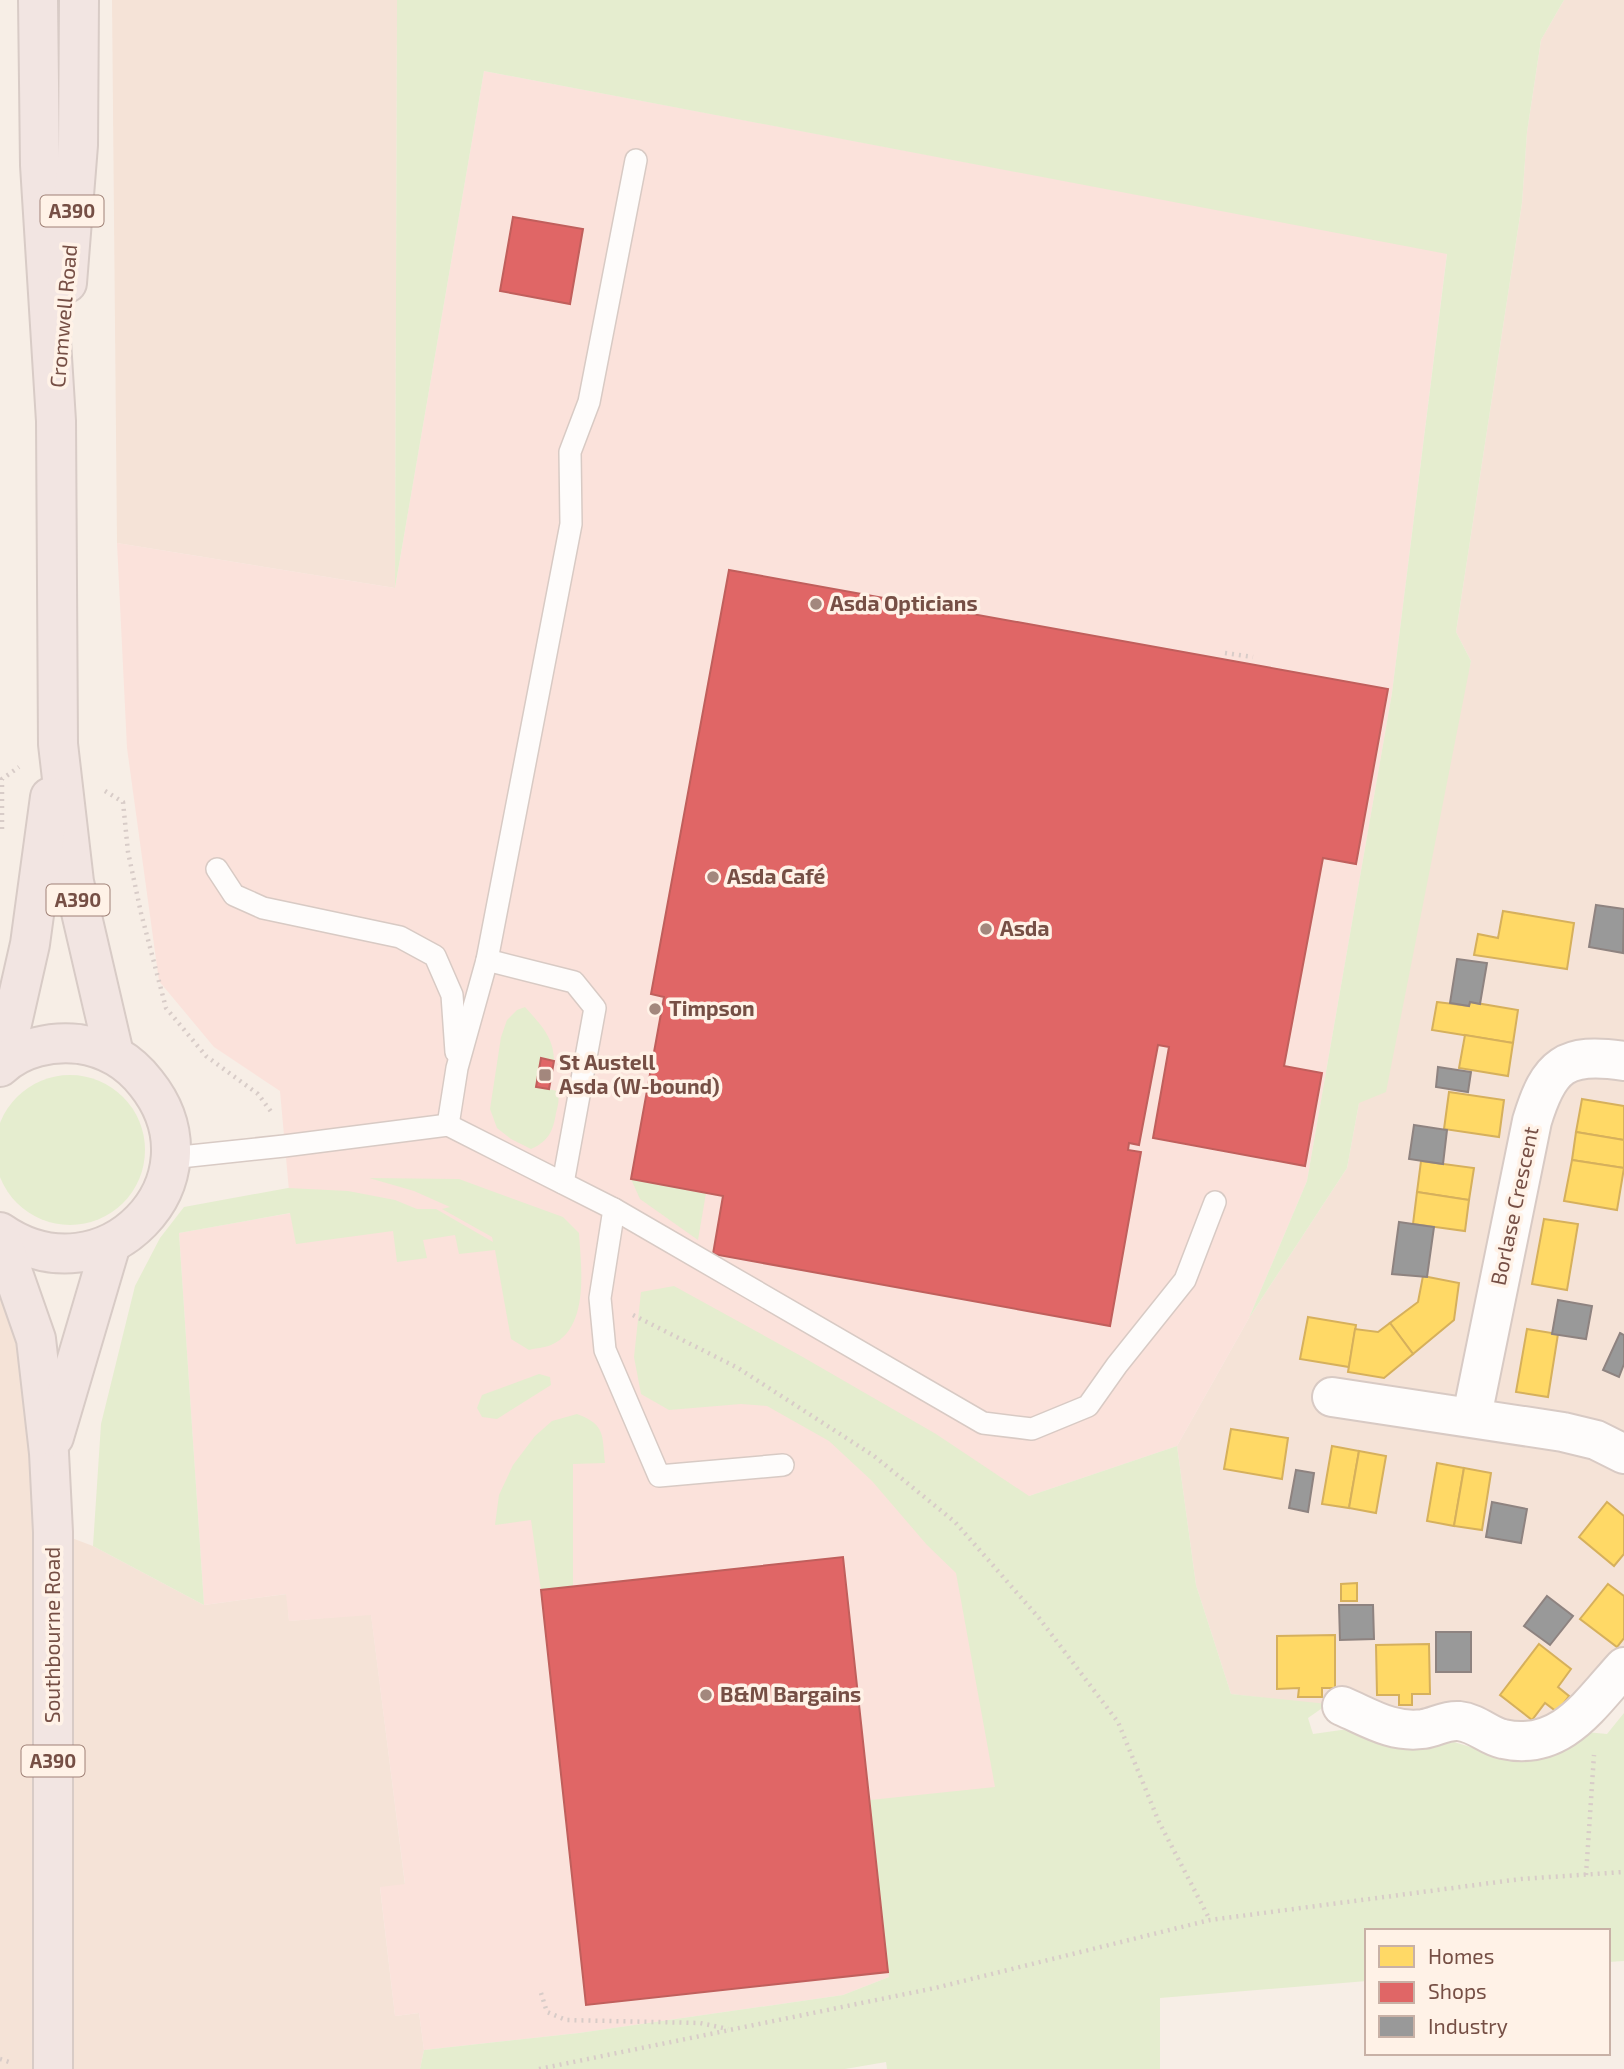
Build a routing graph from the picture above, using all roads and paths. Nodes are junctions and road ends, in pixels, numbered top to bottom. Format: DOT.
graph roads {
  1 [pos="38,0"];
  2 [pos="79,0"];
  3 [pos="636,160"];
  4 [pos="56,421"];
  5 [pos="1225,653"];
  6 [pos="1253,657"];
  7 [pos="58,744"];
  8 [pos="102,790"];
  9 [pos="217,869"];
  10 [pos="487,960"];
  11 [pos="114,1054"];
  12 [pos="1624,1061"];
  13 [pos="2,1065"];
  14 [pos="457,1068"];
  15 [pos="283,1112"];
  16 [pos="448,1125"];
  17 [pos="171,1158"];
  18 [pos="564,1183"];
  19 [pos="1215,1202"];
  20 [pos="614,1209"];
  21 [pos="0,1234"];
  22 [pos="111,1244"];
  23 [pos="600,1298"];
  24 [pos="1332,1397"];
  25 [pos="1472,1416"];
  26 [pos="49,1453"];
  27 [pos="1624,1454"];
  28 [pos="783,1465"];
  29 [pos="1624,1667"];
  30 [pos="1342,1706"];
  31 [pos="1594,1763"];
  32 [pos="1624,1872"];
  33 [pos="1586,1875"];
  34 [pos="1210,1920"];
  35 [pos="541,1993"];
  36 [pos="732,2030"];
  37 [pos="53,2069"];
  38 [pos="539,2069"];
  1 -- 4 [label="highway, Cromwell Road / A390"];
  2 -- 4 [label="highway, Cromwell Road / A390"];
  3 -- 10 [label="lane"];
  4 -- 7 [label="highway, Cromwell Road / A390"];
  5 -- 6 [label="path"];
  7 -- 11 [label="highway, Cromwell Road / A390"];
  7 -- 13 [label="highway, Cromwell Road / A390"];
  8 -- 15 [label="path"];
  9 -- 14 [label="lane"];
  10 -- 14 [label="lane"];
  10 -- 18 [label="lane"];
  11 -- 13 [label="highway, A390"];
  11 -- 17 [label="highway, A390"];
  12 -- 25 [label="street, Borlase Crescent"];
  14 -- 16 [label="lane"];
  16 -- 17 [label="lane"];
  16 -- 18 [label="lane"];
  17 -- 22 [label="highway, A390"];
  18 -- 20 [label="lane"];
  19 -- 20 [label="lane"];
  20 -- 23 [label="lane"];
  21 -- 22 [label="highway, A390"];
  21 -- 26 [label="highway, Southbourne Road / A390"];
  22 -- 26 [label="highway, Southbourne Road / A390"];
  23 -- 28 [label="lane"];
  23 -- 34 [label="path"];
  24 -- 25 [label="street"];
  25 -- 27 [label="street"];
  26 -- 37 [label="highway, Southbourne Road / A390"];
  29 -- 30 [label="street"];
  31 -- 33 [label="path"];
  32 -- 33 [label="path"];
  33 -- 34 [label="path"];
  34 -- 36 [label="path"];
  35 -- 36 [label="path"];
  36 -- 38 [label="path"];
}
